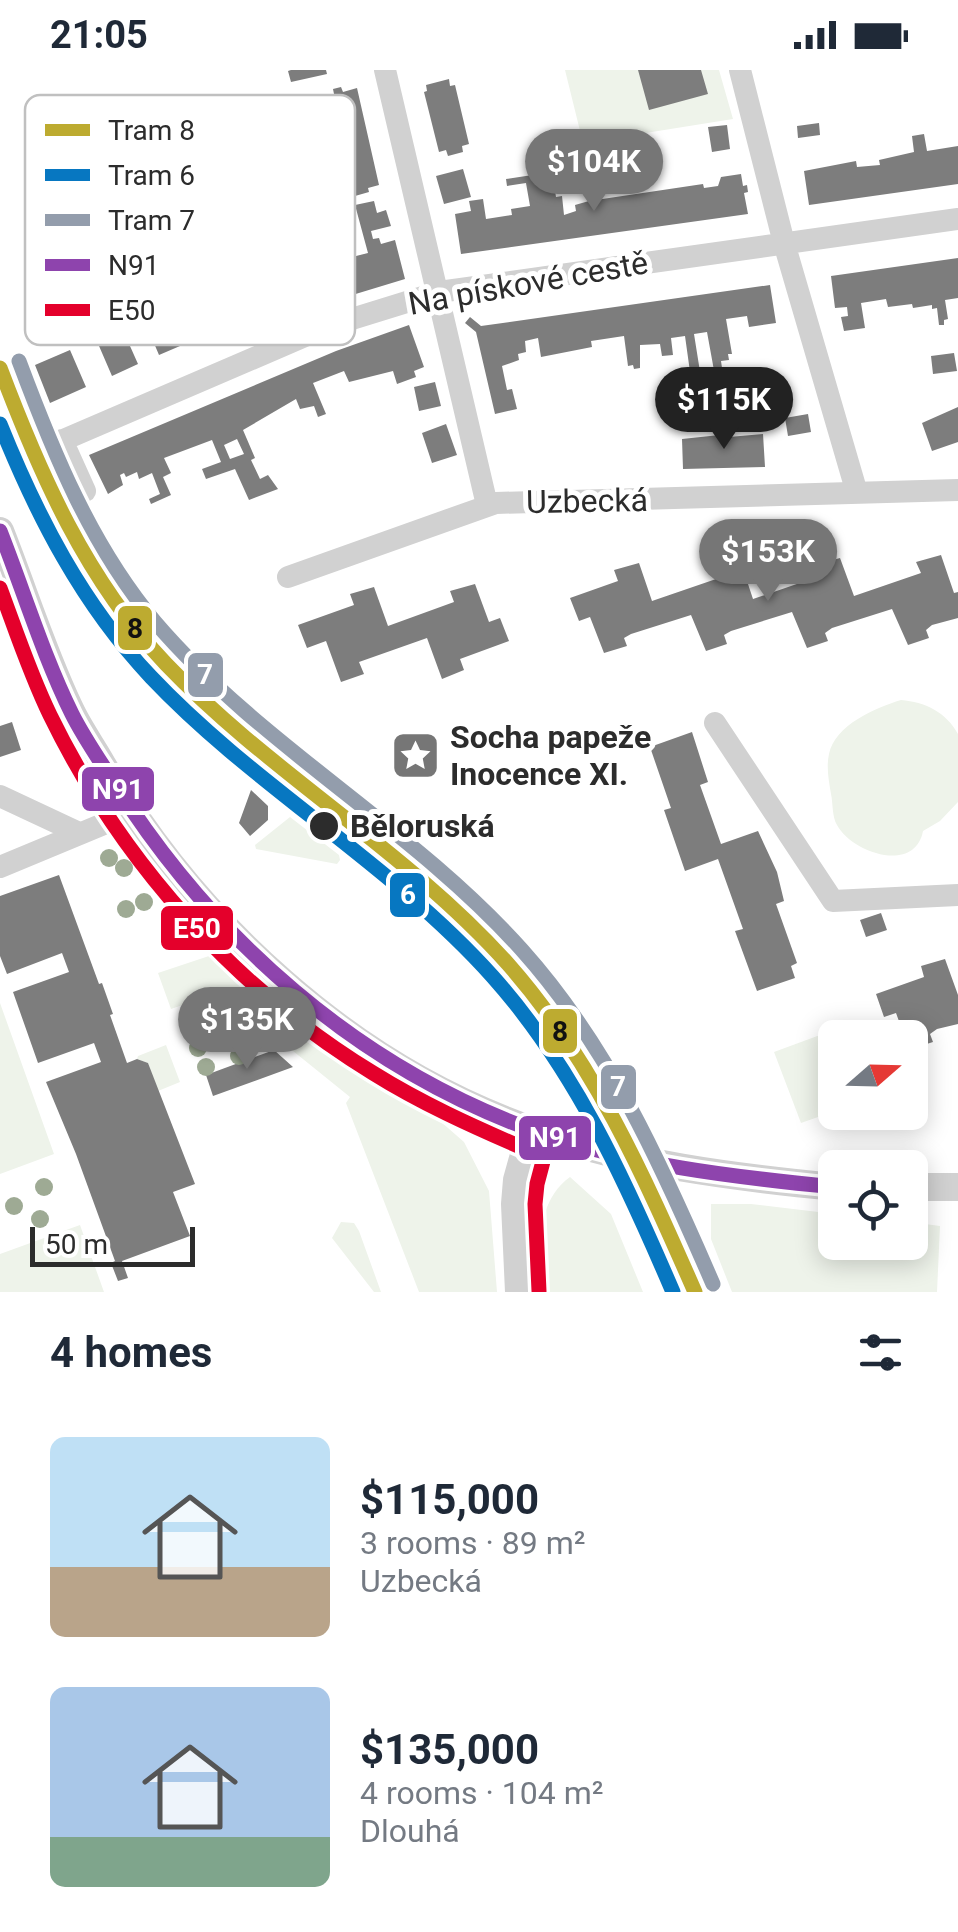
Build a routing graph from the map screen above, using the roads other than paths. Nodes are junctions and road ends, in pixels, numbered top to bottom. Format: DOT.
graph roads {
  1 [pos="386,70"];
  2 [pos="740,70"];
  3 [pos="958,219"];
  4 [pos="784,243"];
  5 [pos="439,292"];
  6 [pos="355,318"];
  7 [pos="284,345"];
  8 [pos="958,490"];
  9 [pos="85,491"];
  10 [pos="857,494"];
  11 [pos="487,505"];
  12 [pos="0,531"];
  13 [pos="288,577"];
  14 [pos="716,723"];
  15 [pos="0,796"];
  16 [pos="130,813"];
  17 [pos="79,833"];
  18 [pos="0,867"];
  19 [pos="958,895"];
  20 [pos="531,1130"];
  21 [pos="818,1185"];
  22 [pos="958,1186"];
  23 [pos="928,1187"];
  24 [pos="519,1292"];
  1 -- 5 [label="street"];
  2 -- 4 [label="street"];
  3 -- 4 [label="street, Na pískové cestě"];
  4 -- 5 [label="street, Na pískové cestě"];
  4 -- 10 [label="street"];
  5 -- 6 [label="street, Na pískové cestě"];
  5 -- 11 [label="street"];
  7 -- 9 [label="street, Na pískové cestě"];
  8 -- 10 [label="street, Uzbecká"];
  10 -- 11 [label="street, Uzbecká"];
  11 -- 13 [label="street, Uzbecká"];
  12 -- 16 [label="street"];
  14 -- 19 [label="street"];
  15 -- 17 [label="street"];
  16 -- 17 [label="street"];
  16 -- 20 [label="street"];
  17 -- 18 [label="street"];
  20 -- 21 [label="street"];
  20 -- 24 [label="street"];
  22 -- 23 [label="street"];
}
